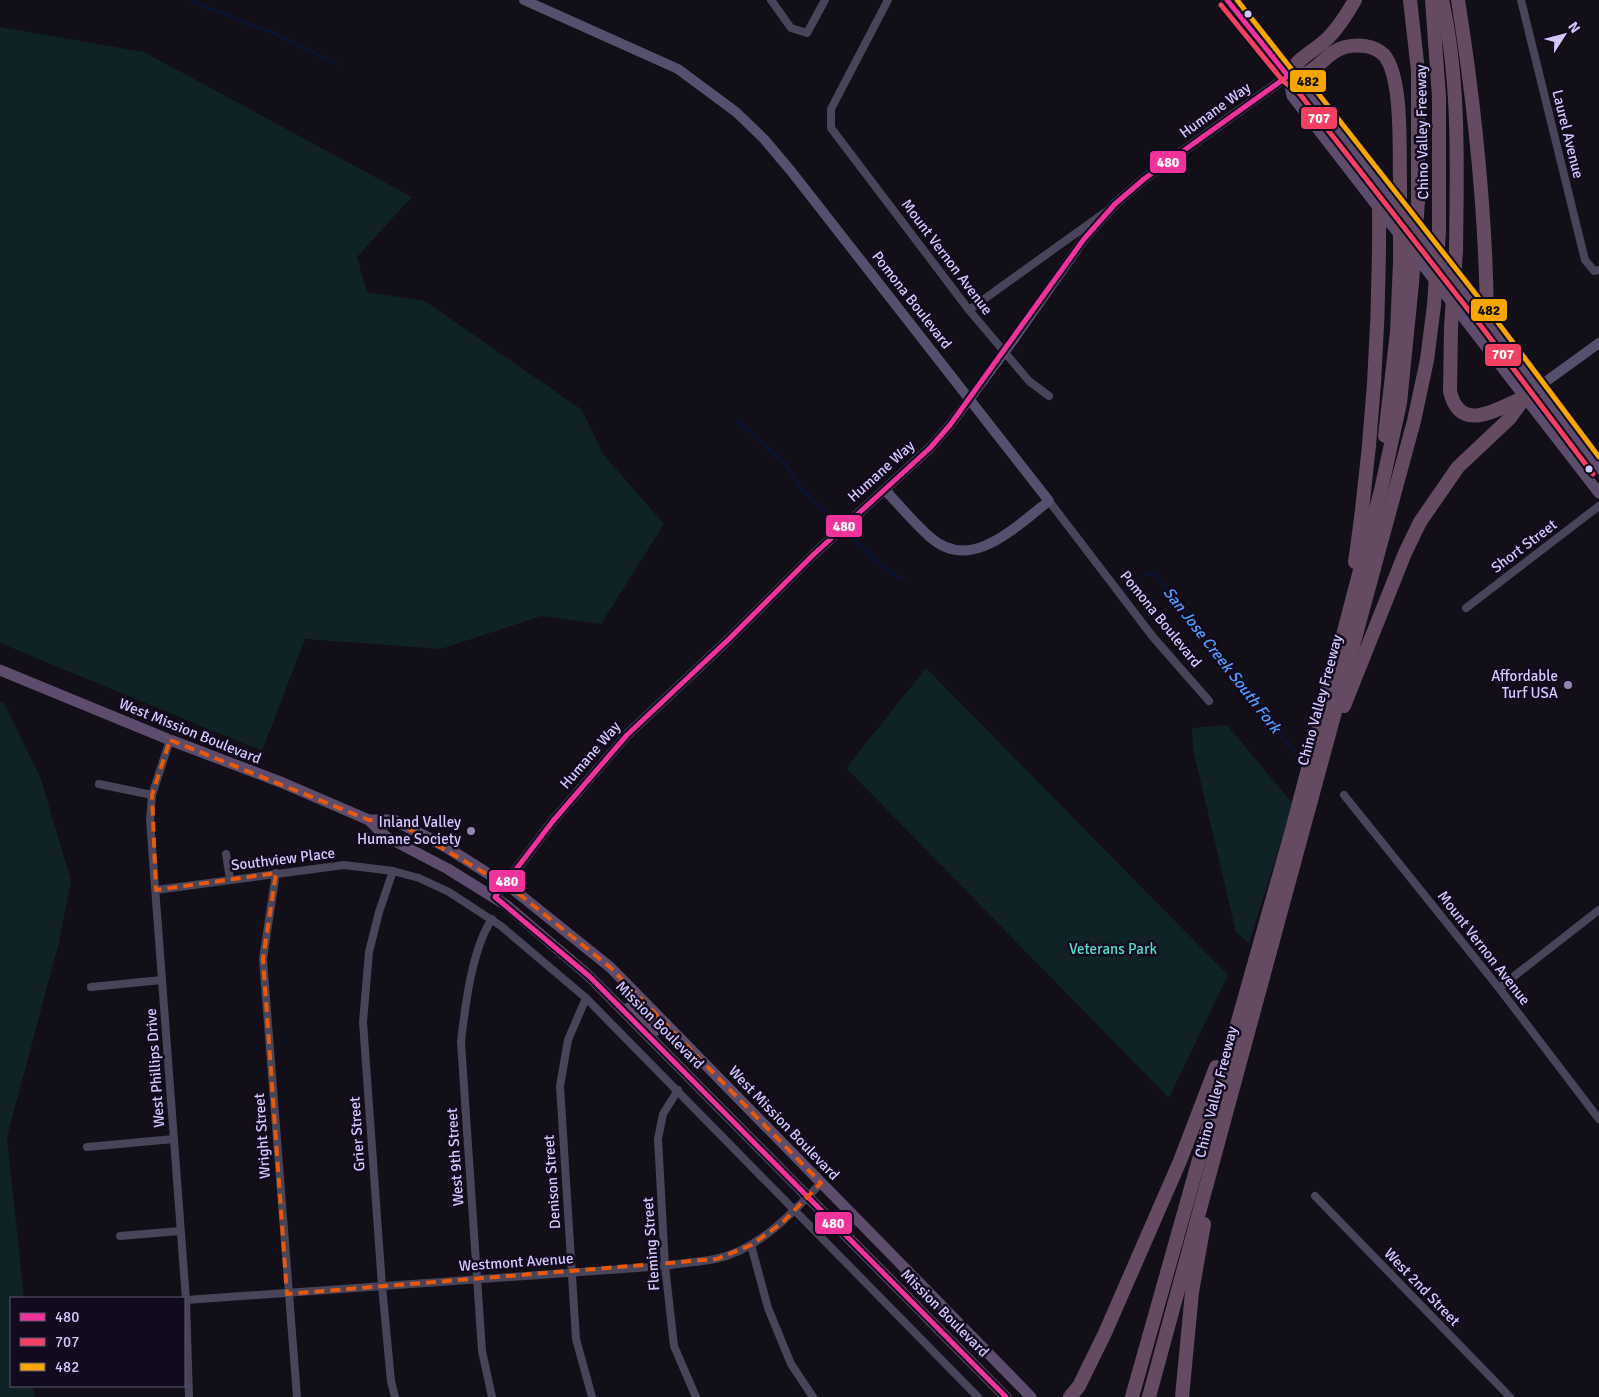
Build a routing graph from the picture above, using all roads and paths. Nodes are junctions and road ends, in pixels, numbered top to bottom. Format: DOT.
graph roads {
  1 [pos="524,0"];
  2 [pos="771,0"];
  3 [pos="825,0"];
  4 [pos="888,0"];
  5 [pos="1227,0"];
  6 [pos="1355,0"];
  7 [pos="1410,0"];
  8 [pos="1432,0"];
  9 [pos="1442,0"];
  10 [pos="1458,0"];
  11 [pos="1521,0"];
  12 [pos="1288,76"];
  13 [pos="1115,204"];
  14 [pos="1378,210"];
  15 [pos="1597,271"];
  16 [pos="969,310"];
  17 [pos="1487,321"];
  18 [pos="1599,343"];
  19 [pos="1531,392"];
  20 [pos="1049,396"];
  21 [pos="1599,469"];
  22 [pos="885,490"];
  23 [pos="1381,490"];
  24 [pos="1599,493"];
  25 [pos="1049,501"];
  26 [pos="1599,506"];
  27 [pos="1466,608"];
  28 [pos="1343,637"];
  29 [pos="0,670"];
  30 [pos="1209,701"];
  31 [pos="170,740"];
  32 [pos="1321,749"];
  33 [pos="98,784"];
  34 [pos="152,795"];
  35 [pos="1344,795"];
  36 [pos="369,820"];
  37 [pos="1296,834"];
  38 [pos="226,854"];
  39 [pos="392,871"];
  40 [pos="276,873"];
  41 [pos="230,880"];
  42 [pos="503,883"];
  43 [pos="156,890"];
  44 [pos="494,897"];
  45 [pos="1599,910"];
  46 [pos="492,919"];
  47 [pos="162,980"];
  48 [pos="91,987"];
  49 [pos="1499,988"];
  50 [pos="586,998"];
  51 [pos="622,1008"];
  52 [pos="1244,1020"];
  53 [pos="666,1024"];
  54 [pos="678,1090"];
  55 [pos="1599,1119"];
  56 [pos="174,1139"];
  57 [pos="87,1147"];
  58 [pos="1210,1179"];
  59 [pos="822,1183"];
  60 [pos="809,1196"];
  61 [pos="1315,1196"];
  62 [pos="795,1210"];
  63 [pos="180,1231"];
  64 [pos="120,1236"];
  65 [pos="751,1245"];
  66 [pos="665,1266"];
  67 [pos="572,1272"];
  68 [pos="476,1279"];
  69 [pos="382,1286"];
  70 [pos="288,1294"];
  71 [pos="186,1300"];
  72 [pos="185,1323"];
  73 [pos="189,1397"];
  74 [pos="297,1397"];
  75 [pos="395,1397"];
  76 [pos="492,1397"];
  77 [pos="592,1397"];
  78 [pos="696,1397"];
  79 [pos="813,1397"];
  80 [pos="978,1397"];
  81 [pos="1006,1397"];
  82 [pos="1031,1397"];
  83 [pos="1070,1397"];
  84 [pos="1132,1397"];
  85 [pos="1149,1397"];
  86 [pos="1182,1397"];
  87 [pos="1510,1397"];
  1 -- 25 [label="street, Pomona Boulevard"];
  2 -- 3 [label="street"];
  4 -- 16 [label="street, Mount Vernon Avenue"];
  5 -- 12 [label="main road"];
  6 -- 12 [label="highway"];
  7 -- 23 [label="highway, Chino Valley Freeway, bridge"];
  8 -- 32 [label="highway, Chino Valley Freeway, bridge"];
  9 -- 19 [label="highway, bridge"];
  10 -- 17 [label="highway"];
  11 -- 15 [label="street, Laurel Avenue"];
  12 -- 13 [label="street, Humane Way"];
  12 -- 14 [label="main road"];
  12 -- 17 [label="main road"];
  12 -- 23 [label="highway, bridge"];
  13 -- 16 [label="street"];
  13 -- 22 [label="street, Humane Way, bridge"];
  14 -- 19 [label="main road"];
  14 -- 28 [label="highway"];
  16 -- 20 [label="street, Mount Vernon Avenue"];
  17 -- 19 [label="main road"];
  18 -- 19 [label="street"];
  19 -- 21 [label="main road"];
  19 -- 24 [label="main road"];
  19 -- 32 [label="highway"];
  22 -- 25 [label="street"];
  22 -- 42 [label="street, Humane Way"];
  23 -- 28 [label="highway, Chino Valley Freeway"];
  25 -- 30 [label="street, Pomona Boulevard"];
  26 -- 27 [label="street, Short Street"];
  28 -- 32 [label="highway, Chino Valley Freeway"];
  29 -- 31 [label="main road, West Mission Boulevard"];
  31 -- 34 [label="street, West Phillips Drive"];
  31 -- 36 [label="main road, West Mission Boulevard"];
  32 -- 37 [label="highway, Chino Valley Freeway"];
  33 -- 34 [label="street"];
  34 -- 43 [label="street, West Phillips Drive"];
  35 -- 49 [label="street, Mount Vernon Avenue"];
  36 -- 42 [label="main road"];
  36 -- 44 [label="main road, Mission Boulevard"];
  37 -- 52 [label="highway, Chino Valley Freeway"];
  37 -- 52 [label="highway, Chino Valley Freeway"];
  38 -- 41 [label="street"];
  39 -- 40 [label="street, Southview Place"];
  39 -- 46 [label="street, Southview Place"];
  39 -- 69 [label="street, Grier Street"];
  40 -- 41 [label="street, Southview Place"];
  40 -- 70 [label="street, Wright Street"];
  41 -- 43 [label="street, Southview Place"];
  42 -- 44 [label="street, Humane Way"];
  42 -- 53 [label="main road, West Mission Boulevard"];
  43 -- 47 [label="street, West Phillips Drive"];
  44 -- 51 [label="main road, Mission Boulevard"];
  45 -- 49 [label="street"];
  46 -- 50 [label="street, Southview Place"];
  46 -- 68 [label="street, West 9th Street"];
  47 -- 48 [label="street"];
  47 -- 56 [label="street, West Phillips Drive"];
  49 -- 55 [label="street, Mount Vernon Avenue"];
  50 -- 54 [label="street, Southview Place"];
  50 -- 67 [label="street, Denison Street"];
  51 -- 53 [label="main road"];
  51 -- 60 [label="main road, Mission Boulevard"];
  52 -- 58 [label="highway, Chino Valley Freeway"];
  52 -- 83 [label="highway"];
  52 -- 84 [label="highway, Chino Valley Freeway"];
  53 -- 59 [label="main road, West Mission Boulevard"];
  54 -- 62 [label="street, Southview Place"];
  54 -- 66 [label="street, Fleming Street"];
  56 -- 57 [label="street"];
  56 -- 63 [label="street, West Phillips Drive"];
  58 -- 85 [label="highway, Chino Valley Freeway"];
  58 -- 86 [label="highway"];
  59 -- 60 [label="street, Westmont Avenue"];
  59 -- 82 [label="main road, West Mission Boulevard"];
  60 -- 62 [label="street, Westmont Avenue"];
  60 -- 81 [label="main road, Mission Boulevard"];
  61 -- 87 [label="street, West 2nd Street"];
  62 -- 65 [label="street, Westmont Avenue"];
  62 -- 80 [label="street, Southview Place"];
  63 -- 64 [label="street"];
  63 -- 71 [label="street, West Phillips Drive"];
  65 -- 66 [label="street, Westmont Avenue"];
  65 -- 79 [label="street"];
  66 -- 67 [label="street, Westmont Avenue"];
  66 -- 78 [label="street, Fleming Street"];
  67 -- 68 [label="street, Westmont Avenue"];
  67 -- 77 [label="street, Denison Street"];
  68 -- 69 [label="street, Westmont Avenue"];
  68 -- 76 [label="street, West 9th Street"];
  69 -- 70 [label="street, Westmont Avenue"];
  69 -- 75 [label="street, Grier Street"];
  70 -- 71 [label="street, Westmont Avenue"];
  70 -- 74 [label="street, Wright Street"];
  71 -- 72 [label="street, West Phillips Drive"];
  72 -- 73 [label="street, West Phillips Drive"];
}
